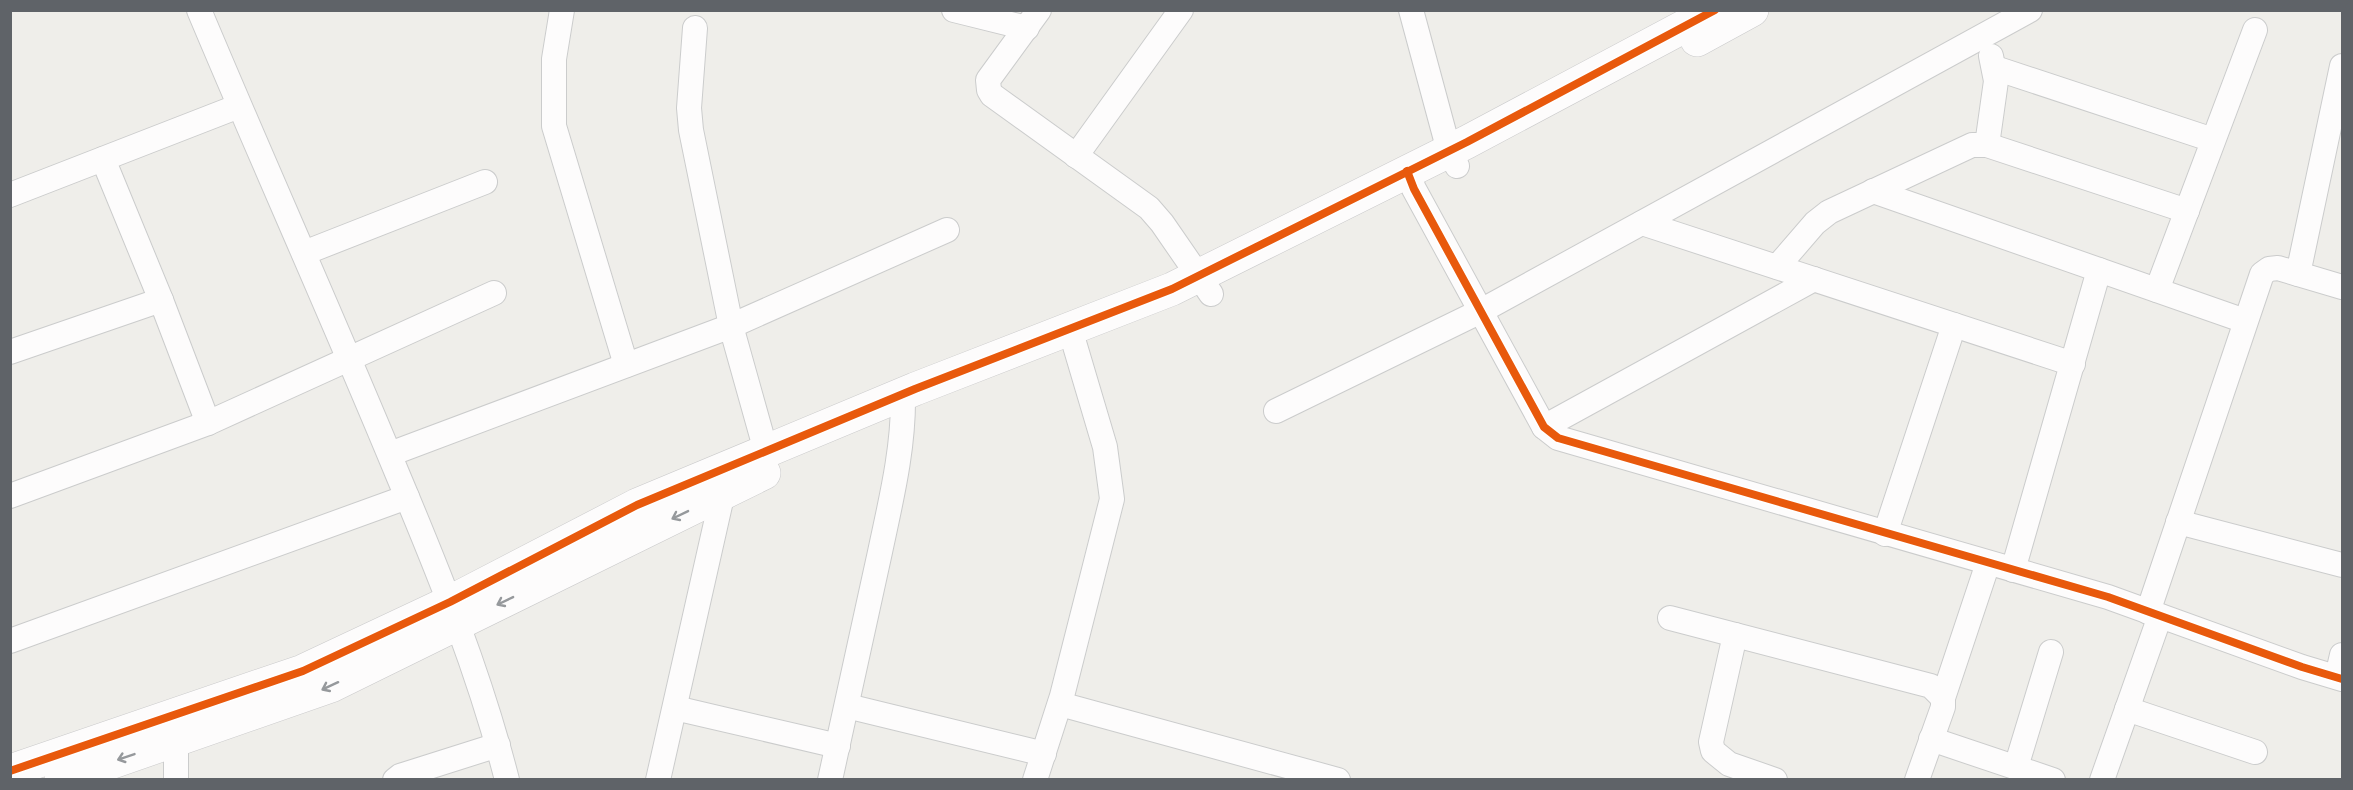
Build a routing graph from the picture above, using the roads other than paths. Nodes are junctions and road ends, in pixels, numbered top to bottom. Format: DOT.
graph roads {
  1 [pos="199,10"];
  2 [pos="562,10"];
  3 [pos="954,10"];
  4 [pos="1181,10"];
  5 [pos="1411,10"];
  6 [pos="1715,10"];
  7 [pos="1752,10"];
  8 [pos="2031,10"];
  9 [pos="1033,19"];
  10 [pos="694,28"];
  11 [pos="2255,30"];
  12 [pos="1985,35"];
  13 [pos="2343,66"];
  14 [pos="1995,68"];
  15 [pos="239,106"];
  16 [pos="2213,140"];
  17 [pos="1987,145"];
  18 [pos="1076,156"];
  19 [pos="1453,158"];
  20 [pos="103,159"];
  21 [pos="1411,180"];
  22 [pos="485,182"];
  23 [pos="1873,191"];
  24 [pos="10,195"];
  25 [pos="2187,211"];
  26 [pos="1642,223"];
  27 [pos="947,230"];
  28 [pos="304,253"];
  29 [pos="1777,267"];
  30 [pos="2099,270"];
  31 [pos="2298,274"];
  32 [pos="1814,279"];
  33 [pos="2343,287"];
  34 [pos="1192,290"];
  35 [pos="2157,290"];
  36 [pos="494,293"];
  37 [pos="161,300"];
  38 [pos="1481,311"];
  39 [pos="2245,321"];
  40 [pos="1954,325"];
  41 [pos="731,326"];
  42 [pos="1072,337"];
  43 [pos="10,352"];
  44 [pos="351,358"];
  45 [pos="2073,364"];
  46 [pos="626,365"];
  47 [pos="903,406"];
  48 [pos="1276,411"];
  49 [pos="208,423"];
  50 [pos="1544,427"];
  51 [pos="766,451"];
  52 [pos="390,454"];
  53 [pos="726,480"];
  54 [pos="10,496"];
  55 [pos="407,497"];
  56 [pos="2178,522"];
  57 [pos="1885,534"];
  58 [pos="1988,563"];
  59 [pos="2343,565"];
  60 [pos="2013,570"];
  61 [pos="454,613"];
  62 [pos="2154,614"];
  63 [pos="1670,618"];
  64 [pos="1735,635"];
  65 [pos="10,641"];
  66 [pos="2051,652"];
  67 [pos="2341,670"];
  68 [pos="1943,698"];
  69 [pos="1060,704"];
  70 [pos="847,706"];
  71 [pos="675,708"];
  72 [pos="2127,709"];
  73 [pos="176,727"];
  74 [pos="1931,740"];
  75 [pos="498,745"];
  76 [pos="837,746"];
  77 [pos="2255,752"];
  78 [pos="1044,754"];
  79 [pos="2016,767"];
  80 [pos="10,771"];
  81 [pos="2047,779"];
  82 [pos="61,780"];
  83 [pos="176,780"];
  84 [pos="395,780"];
  85 [pos="507,780"];
  86 [pos="658,780"];
  87 [pos="830,780"];
  88 [pos="1035,780"];
  89 [pos="1338,780"];
  90 [pos="1775,780"];
  91 [pos="1917,780"];
  92 [pos="2102,780"];
  1 -- 15 [label="street"];
  2 -- 46 [label="street"];
  3 -- 9 [label="street"];
  4 -- 18 [label="street"];
  5 -- 19 [label="street"];
  6 -- 19 [label="street"];
  7 -- 19 [label="street"];
  8 -- 12 [label="street"];
  9 -- 18 [label="street"];
  10 -- 41 [label="street"];
  11 -- 16 [label="street"];
  12 -- 14 [label="street"];
  12 -- 26 [label="street"];
  13 -- 31 [label="street"];
  14 -- 16 [label="street"];
  14 -- 17 [label="street"];
  15 -- 20 [label="street"];
  15 -- 28 [label="street"];
  16 -- 25 [label="street"];
  17 -- 23 [label="street"];
  17 -- 25 [label="street"];
  18 -- 34 [label="street"];
  19 -- 21 [label="street"];
  20 -- 24 [label="street"];
  20 -- 37 [label="street"];
  21 -- 34 [label="street"];
  21 -- 38 [label="street"];
  22 -- 28 [label="street"];
  23 -- 29 [label="street"];
  23 -- 30 [label="street"];
  25 -- 35 [label="street"];
  26 -- 29 [label="street"];
  26 -- 38 [label="street"];
  27 -- 41 [label="street"];
  28 -- 44 [label="street"];
  29 -- 32 [label="street"];
  30 -- 35 [label="street"];
  30 -- 45 [label="street"];
  31 -- 33 [label="street"];
  31 -- 39 [label="street"];
  32 -- 40 [label="street"];
  32 -- 50 [label="street"];
  34 -- 42 [label="street"];
  35 -- 39 [label="street"];
  36 -- 44 [label="street"];
  37 -- 43 [label="street"];
  37 -- 49 [label="street"];
  38 -- 48 [label="street"];
  38 -- 50 [label="street"];
  39 -- 56 [label="street"];
  40 -- 45 [label="street"];
  40 -- 57 [label="street"];
  41 -- 46 [label="street"];
  41 -- 51 [label="street"];
  42 -- 47 [label="street"];
  42 -- 69 [label="street"];
  44 -- 49 [label="street"];
  44 -- 52 [label="street"];
  45 -- 60 [label="street"];
  46 -- 52 [label="street"];
  47 -- 51 [label="street"];
  47 -- 53 [label="street"];
  47 -- 70 [label="street"];
  49 -- 54 [label="street"];
  50 -- 57 [label="street"];
  51 -- 53 [label="street"];
  52 -- 55 [label="street"];
  53 -- 61 [label="street"];
  53 -- 71 [label="street"];
  55 -- 61 [label="street"];
  55 -- 65 [label="street"];
  56 -- 59 [label="street"];
  56 -- 62 [label="street"];
  57 -- 58 [label="street"];
  58 -- 60 [label="street"];
  58 -- 68 [label="street"];
  60 -- 62 [label="street"];
  61 -- 73 [label="street"];
  61 -- 75 [label="street"];
  62 -- 67 [label="street"];
  62 -- 72 [label="street"];
  63 -- 64 [label="street"];
  64 -- 68 [label="street"];
  64 -- 90 [label="street"];
  66 -- 79 [label="street"];
  68 -- 74 [label="street"];
  69 -- 78 [label="street"];
  69 -- 89 [label="street"];
  70 -- 76 [label="street"];
  70 -- 78 [label="street"];
  71 -- 76 [label="street"];
  71 -- 86 [label="street"];
  72 -- 77 [label="street"];
  72 -- 92 [label="street"];
  73 -- 80 [label="street"];
  73 -- 82 [label="street, one-way"];
  73 -- 83 [label="street"];
  74 -- 79 [label="street"];
  74 -- 91 [label="street"];
  75 -- 84 [label="street"];
  75 -- 85 [label="street"];
  76 -- 87 [label="street"];
  78 -- 88 [label="street"];
  79 -- 81 [label="street"];
}
